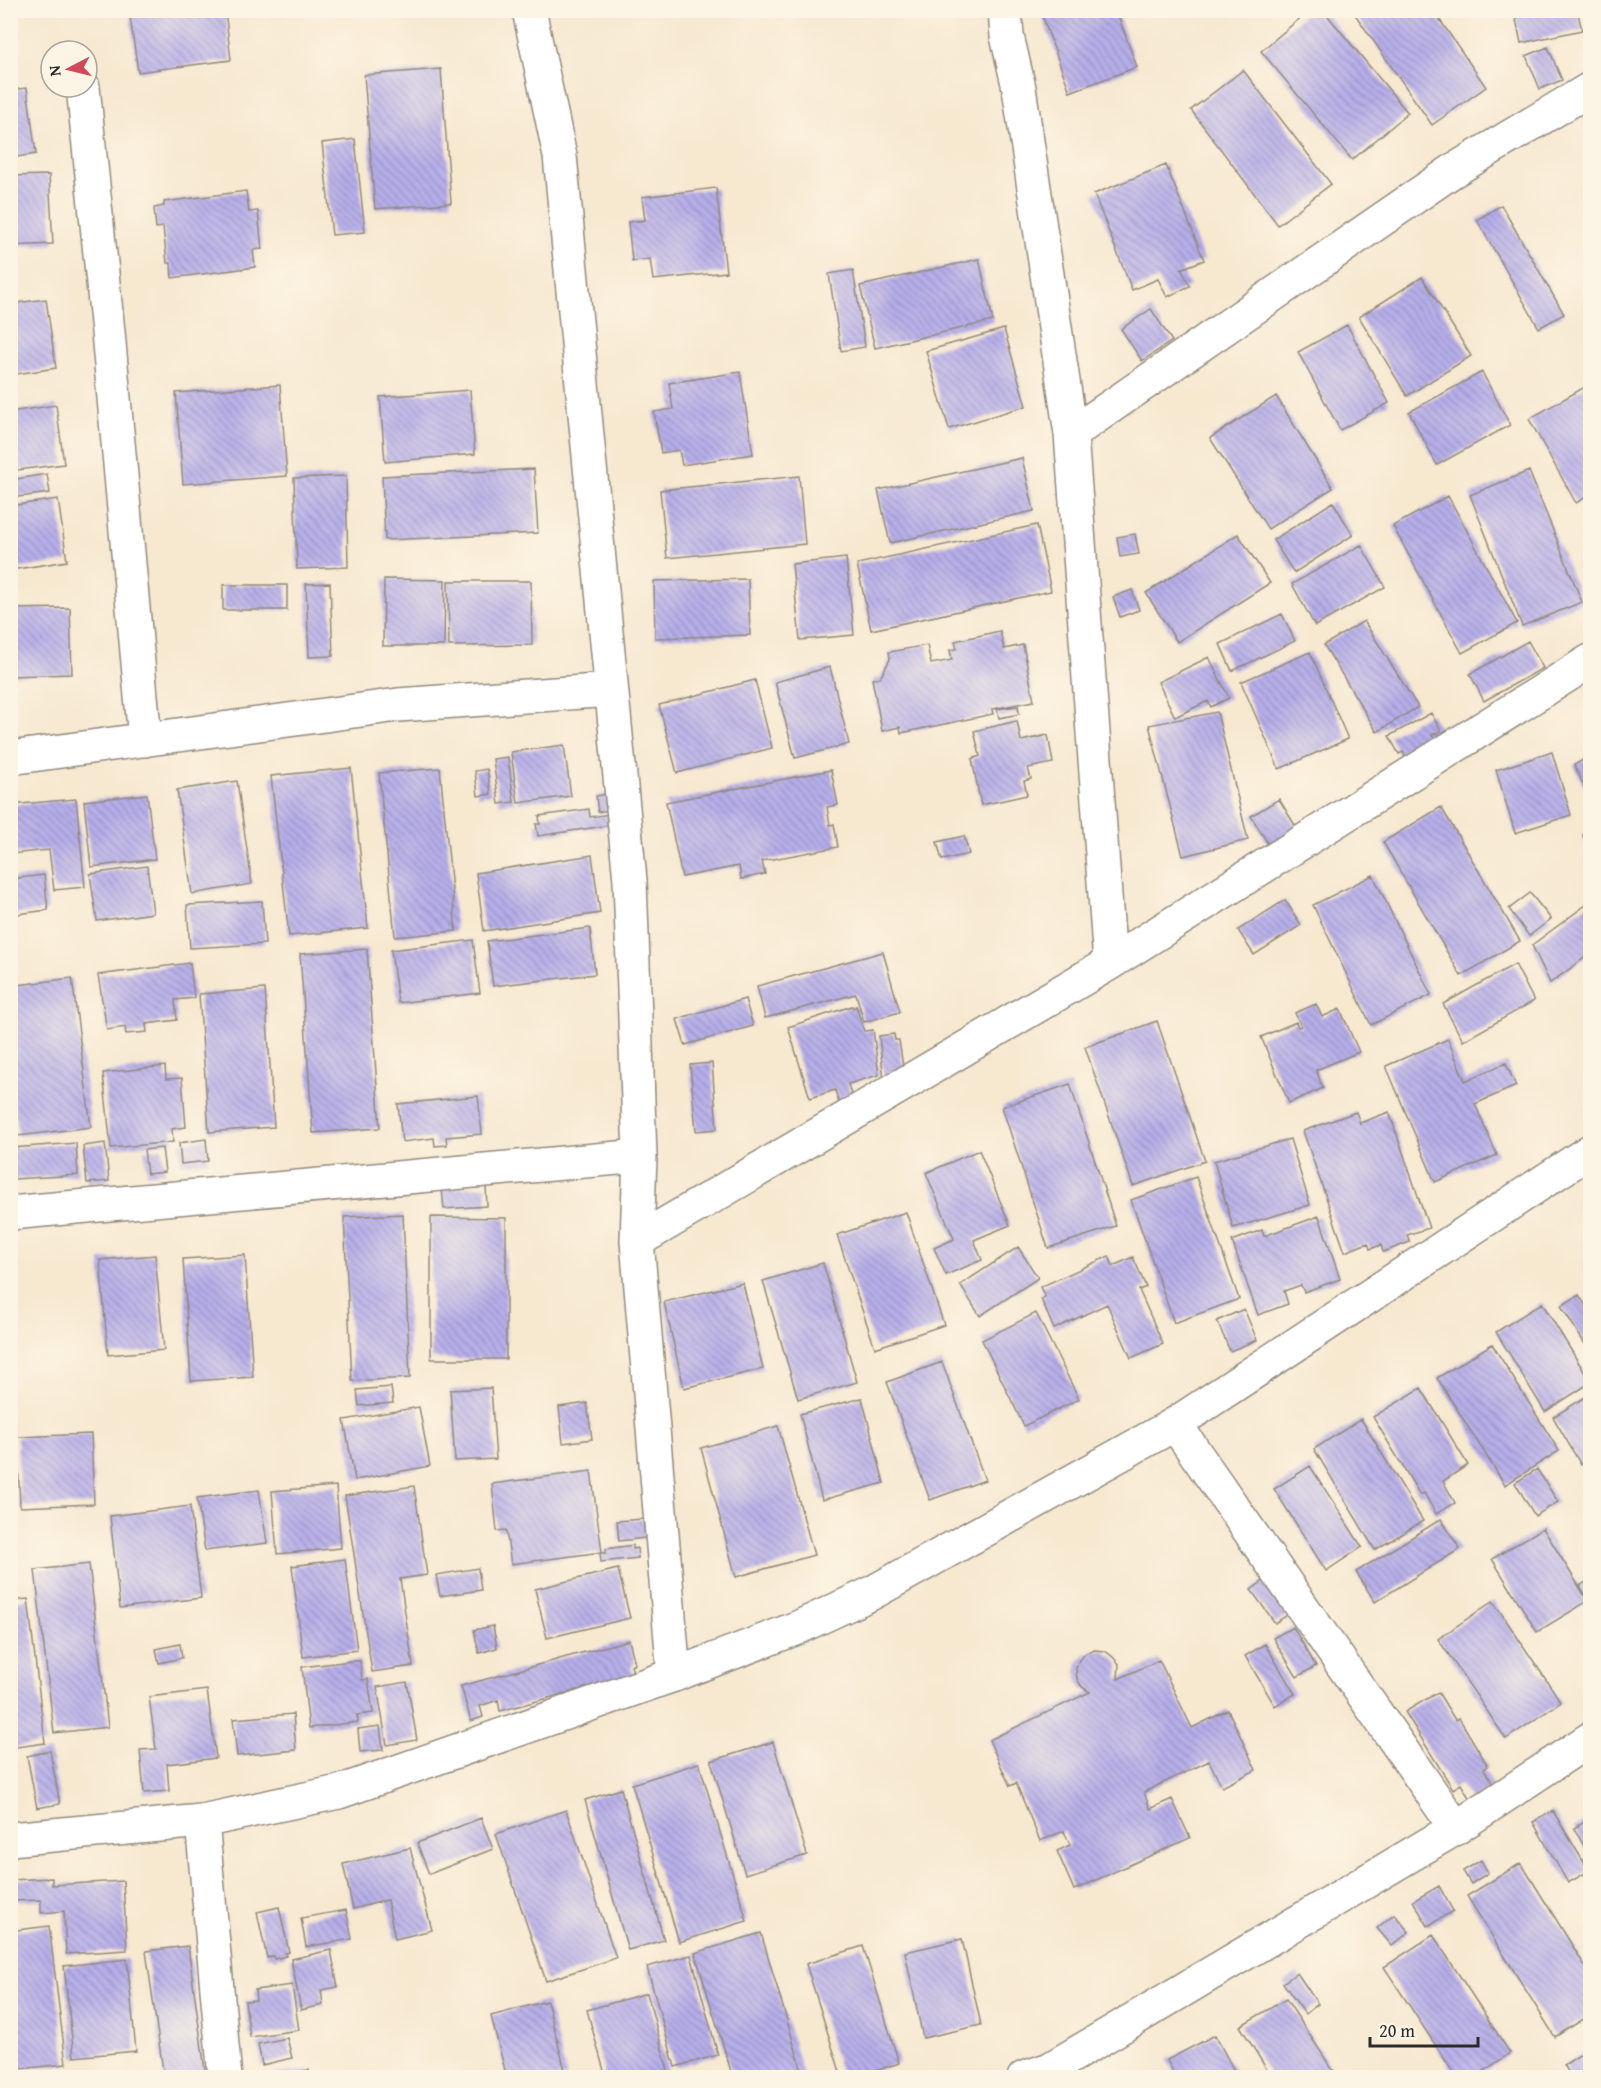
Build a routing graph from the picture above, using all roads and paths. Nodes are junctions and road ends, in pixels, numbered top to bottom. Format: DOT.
graph roads {
  1 [pos="529,10"];
  2 [pos="1005,10"];
  3 [pos="1590,89"];
  4 [pos="84,99"];
  5 [pos="1071,435"];
  6 [pos="1590,661"];
  7 [pos="611,690"];
  8 [pos="145,740"];
  9 [pos="10,758"];
  10 [pos="1110,963"];
  11 [pos="1590,1151"];
  12 [pos="640,1156"];
  13 [pos="10,1213"];
  14 [pos="637,1240"];
  15 [pos="1175,1424"];
  16 [pos="674,1675"];
  17 [pos="1590,1739"];
  18 [pos="202,1821"];
  19 [pos="1456,1828"];
  20 [pos="10,1839"];
  21 [pos="1042,2075"];
  22 [pos="225,2078"];
  1 -- 7 [label="street"];
  2 -- 5 [label="street"];
  3 -- 5 [label="street"];
  4 -- 8 [label="street"];
  5 -- 10 [label="street"];
  6 -- 10 [label="street"];
  7 -- 8 [label="street"];
  7 -- 12 [label="street"];
  8 -- 9 [label="street"];
  10 -- 14 [label="street"];
  11 -- 15 [label="street"];
  12 -- 13 [label="street"];
  12 -- 14 [label="street"];
  14 -- 16 [label="street"];
  15 -- 16 [label="street"];
  15 -- 19 [label="street"];
  16 -- 18 [label="street"];
  17 -- 19 [label="street"];
  18 -- 20 [label="street"];
  18 -- 22 [label="street"];
  19 -- 21 [label="street"];
}
